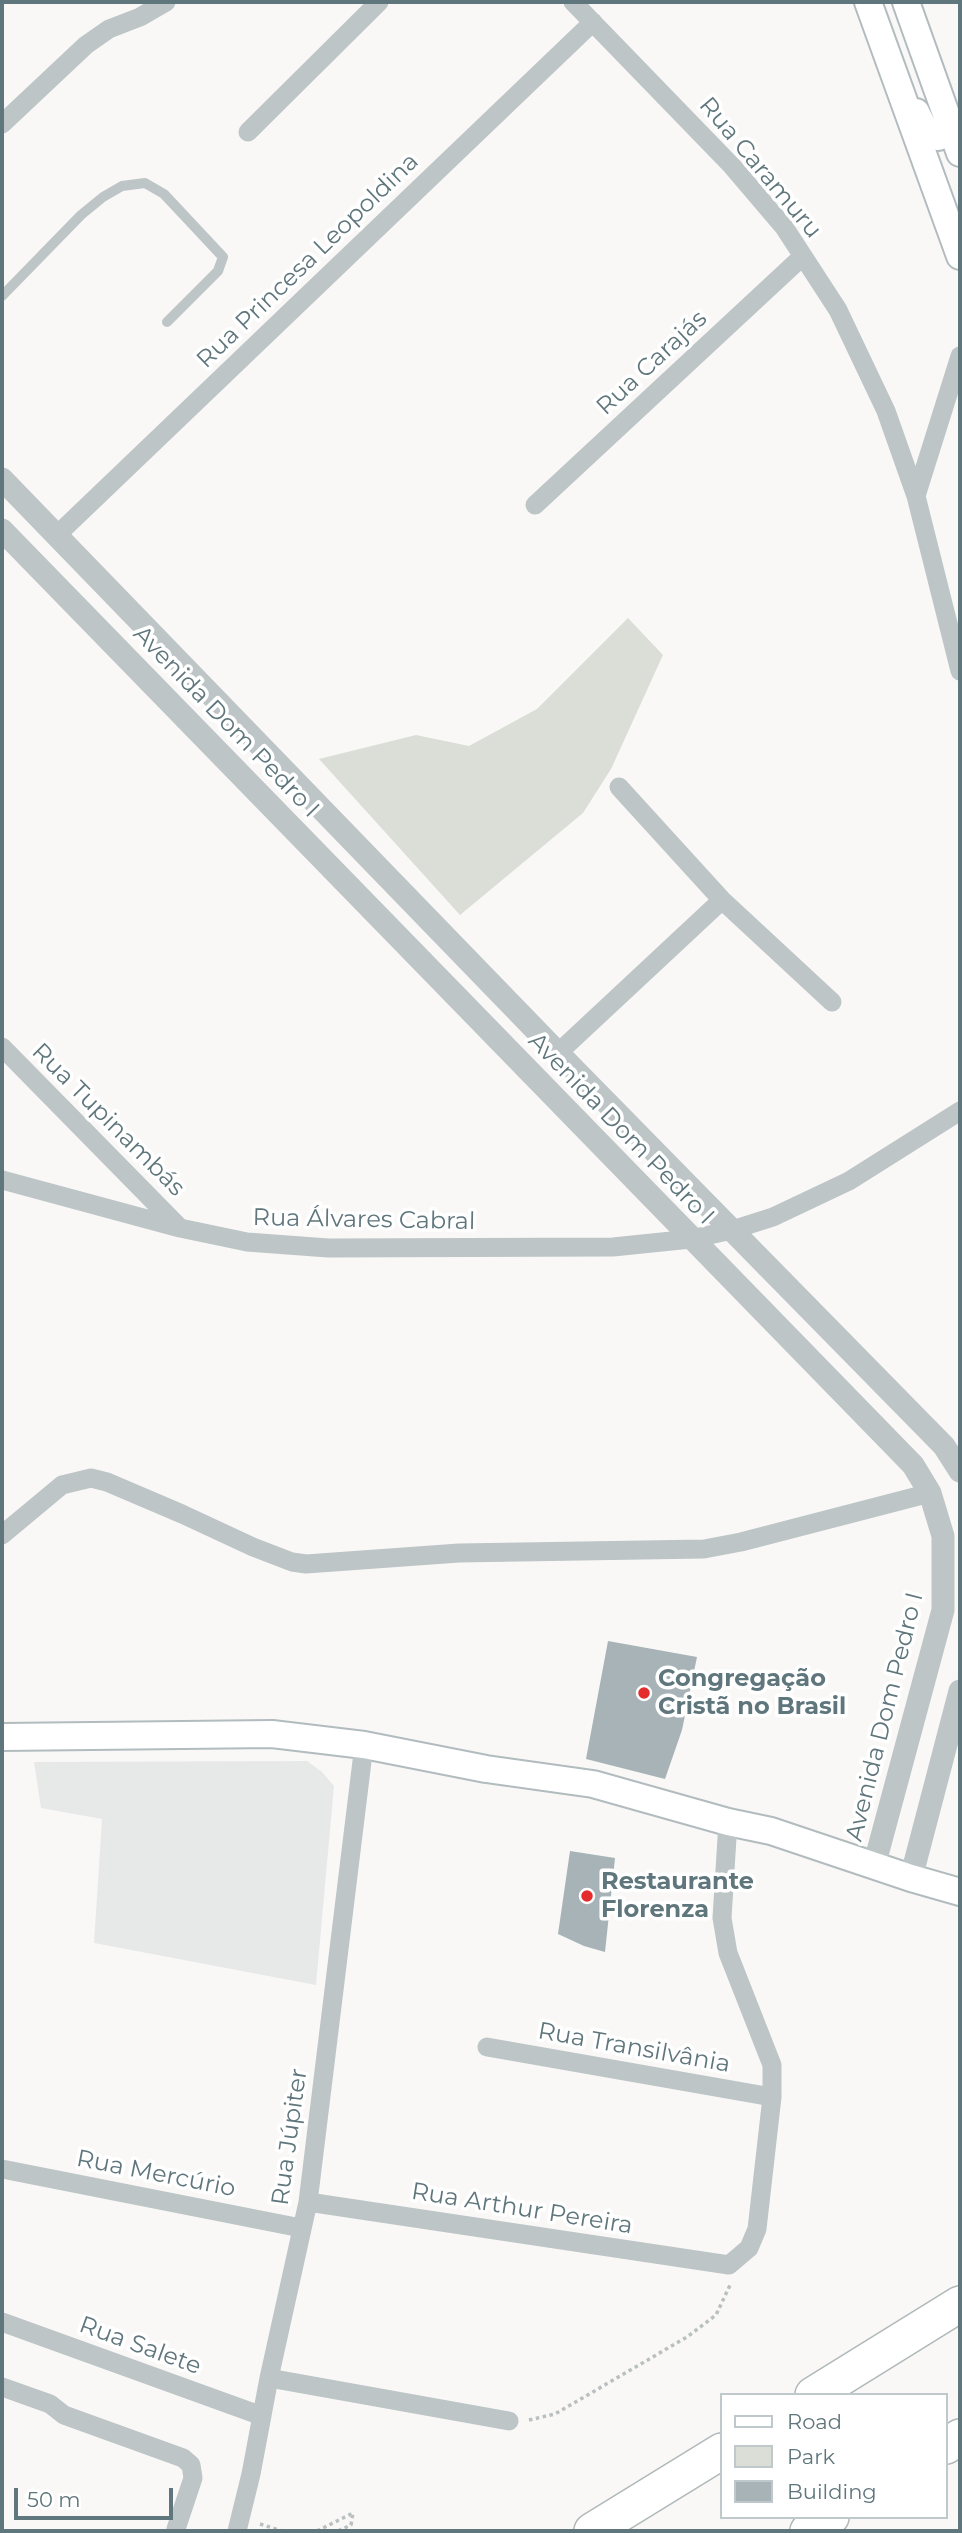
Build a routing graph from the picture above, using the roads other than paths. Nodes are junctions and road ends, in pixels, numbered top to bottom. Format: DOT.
graph roads {
  1 [pos="166,2"];
  2 [pos="379,2"];
  3 [pos="573,2"];
  4 [pos="868,2"];
  5 [pos="877,2"];
  6 [pos="906,2"];
  7 [pos="593,22"];
  8 [pos="2,124"];
  9 [pos="248,132"];
  10 [pos="958,138"];
  11 [pos="803,256"];
  12 [pos="960,257"];
  13 [pos="2,296"];
  14 [pos="167,322"];
  15 [pos="960,356"];
  16 [pos="2,479"];
  17 [pos="916,496"];
  18 [pos="535,505"];
  19 [pos="2,530"];
  20 [pos="57,535"];
  21 [pos="960,671"];
  22 [pos="197,680"];
  23 [pos="172,705"];
  24 [pos="619,787"];
  25 [pos="722,900"];
  26 [pos="832,1002"];
  27 [pos="2,1047"];
  28 [pos="558,1053"];
  29 [pos="960,1111"];
  30 [pos="2,1180"];
  31 [pos="180,1228"];
  32 [pos="732,1230"];
  33 [pos="691,1239"];
  34 [pos="960,1471"];
  35 [pos="960,1482"];
  36 [pos="930,1493"];
  37 [pos="952,1532"];
  38 [pos="2,1535"];
  39 [pos="960,1691"];
  40 [pos="2,1737"];
  41 [pos="364,1745"];
  42 [pos="728,1822"];
  43 [pos="874,1866"];
  44 [pos="911,1878"];
  45 [pos="960,1892"];
  46 [pos="487,2047"];
  47 [pos="772,2097"];
  48 [pos="2,2169"];
  49 [pos="308,2202"];
  50 [pos="302,2228"];
  51 [pos="960,2304"];
  52 [pos="2,2322"];
  53 [pos="269,2378"];
  54 [pos="2,2387"];
  55 [pos="816,2393"];
  56 [pos="262,2416"];
  57 [pos="509,2421"];
  58 [pos="720,2452"];
  59 [pos="828,2519"];
  60 [pos="239,2525"];
  61 [pos="176,2529"];
  62 [pos="592,2531"];
  63 [pos="808,2531"];
  1 -- 8 [label="street"];
  2 -- 9 [label="street"];
  3 -- 7 [label="street, Rua Caramuru"];
  4 -- 12 [label="main road"];
  5 -- 10 [label="main road"];
  6 -- 10 [label="main road"];
  7 -- 11 [label="street, Rua Caramuru"];
  7 -- 20 [label="street, Rua Princesa Leopoldina"];
  11 -- 17 [label="street, Rua Caramuru"];
  11 -- 18 [label="street, Rua Carajás"];
  13 -- 14 [label="lane"];
  15 -- 17 [label="street"];
  16 -- 20 [label="street, Avenida Dom Pedro I"];
  17 -- 21 [label="street, Rua Caramuru"];
  19 -- 23 [label="street, Avenida Dom Pedro I"];
  20 -- 22 [label="street, Avenida Dom Pedro I"];
  22 -- 23 [label="street"];
  22 -- 28 [label="street, Avenida Dom Pedro I"];
  23 -- 33 [label="street, Avenida Dom Pedro I"];
  24 -- 25 [label="street"];
  25 -- 26 [label="street"];
  25 -- 28 [label="street"];
  27 -- 31 [label="street, Rua Tupinambás"];
  28 -- 32 [label="street, Avenida Dom Pedro I"];
  29 -- 32 [label="street"];
  30 -- 31 [label="street, Rua Álvares Cabral"];
  31 -- 33 [label="street, Rua Álvares Cabral"];
  32 -- 33 [label="street, Rua Álvares Cabral"];
  32 -- 34 [label="street, Avenida Dom Pedro I"];
  33 -- 36 [label="street, Avenida Dom Pedro I"];
  35 -- 36 [label="street"];
  36 -- 37 [label="street, Avenida Dom Pedro I"];
  36 -- 38 [label="street"];
  37 -- 43 [label="street, Avenida Dom Pedro I"];
  39 -- 44 [label="street"];
  40 -- 41 [label="main road"];
  41 -- 42 [label="main road"];
  41 -- 49 [label="street, Rua Júpiter"];
  42 -- 43 [label="main road"];
  42 -- 47 [label="street"];
  43 -- 44 [label="main road"];
  44 -- 45 [label="main road"];
  46 -- 47 [label="street, Rua Transilvânia"];
  47 -- 49 [label="street, Rua Arthur Pereira"];
  48 -- 50 [label="street, Rua Mercúrio"];
  49 -- 50 [label="street, Rua Júpiter"];
  50 -- 53 [label="street, Rua Júpiter"];
  51 -- 55 [label="highway"];
  52 -- 56 [label="street, Rua Salete"];
  53 -- 56 [label="street, Rua Júpiter"];
  53 -- 57 [label="street"];
  54 -- 61 [label="street"];
  56 -- 60 [label="street, Rua Júpiter"];
  58 -- 62 [label="highway"];
  59 -- 63 [label="highway"];
}
